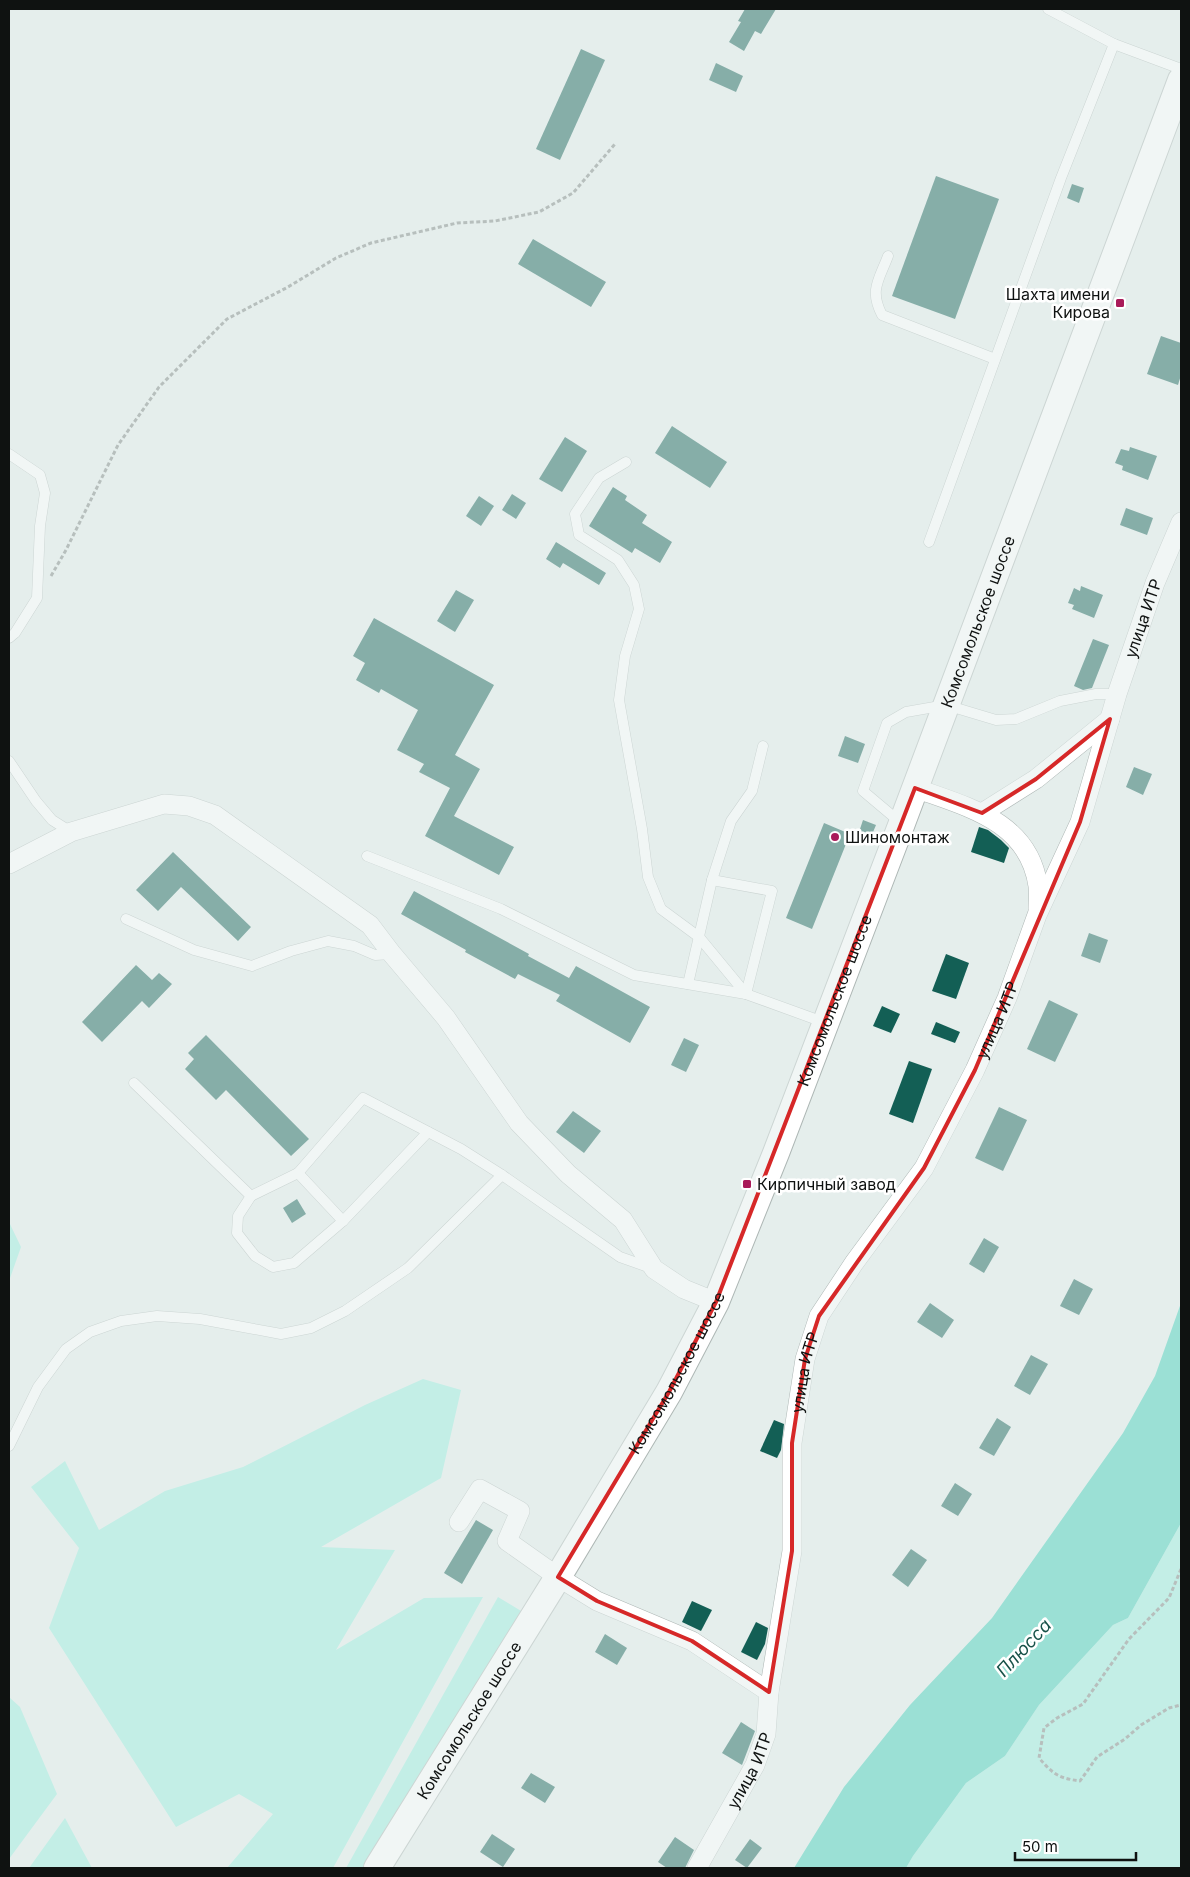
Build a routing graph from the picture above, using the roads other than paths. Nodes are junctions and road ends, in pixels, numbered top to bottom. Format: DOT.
graph roads {
  1 [pos="1048,9"];
  2 [pos="1114,44"];
  3 [pos="1181,69"];
  4 [pos="1181,80"];
  5 [pos="888,256"];
  6 [pos="995,359"];
  7 [pos="9,454"];
  8 [pos="626,462"];
  9 [pos="1181,525"];
  10 [pos="929,542"];
  11 [pos="9,638"];
  12 [pos="1117,694"];
  13 [pos="946,705"];
  14 [pos="1110,719"];
  15 [pos="763,746"];
  16 [pos="9,761"];
  17 [pos="915,788"];
  18 [pos="979,812"];
  19 [pos="902,824"];
  20 [pos="71,832"];
  21 [pos="367,856"];
  22 [pos="9,864"];
  23 [pos="712,880"];
  24 [pos="1038,915"];
  25 [pos="126,919"];
  26 [pos="699,937"];
  27 [pos="392,954"];
  28 [pos="688,984"];
  29 [pos="746,994"];
  30 [pos="826,1023"];
  31 [pos="134,1083"];
  32 [pos="428,1132"];
  33 [pos="298,1173"];
  34 [pos="502,1175"];
  35 [pos="251,1196"];
  36 [pos="343,1221"];
  37 [pos="654,1269"];
  38 [pos="716,1302"];
  39 [pos="9,1446"];
  40 [pos="459,1522"];
  41 [pos="558,1577"];
  42 [pos="770,1692"];
  43 [pos="377,1868"];
  44 [pos="697,1868"];
  1 -- 2 [label="lane"];
  2 -- 3 [label="lane"];
  2 -- 6 [label="lane"];
  4 -- 13 [label="main road, Комсомольское шоссе"];
  5 -- 6 [label="lane"];
  6 -- 10 [label="lane"];
  7 -- 11 [label="lane"];
  8 -- 26 [label="lane"];
  9 -- 12 [label="street, улица ИТР"];
  12 -- 13 [label="lane"];
  12 -- 14 [label="street, улица ИТР"];
  13 -- 17 [label="main road, Комсомольское шоссе"];
  13 -- 19 [label="lane"];
  14 -- 18 [label="street"];
  14 -- 24 [label="street, улица ИТР"];
  15 -- 23 [label="lane"];
  16 -- 20 [label="lane"];
  17 -- 18 [label="street, улица ИТР"];
  17 -- 19 [label="main road, Комсомольское шоссе"];
  18 -- 24 [label="street, улица ИТР"];
  19 -- 30 [label="main road, Комсомольское шоссе"];
  20 -- 22 [label="street"];
  20 -- 27 [label="street"];
  21 -- 28 [label="lane"];
  23 -- 26 [label="lane"];
  23 -- 29 [label="lane"];
  24 -- 42 [label="street, улица ИТР"];
  25 -- 27 [label="lane"];
  26 -- 28 [label="lane"];
  26 -- 29 [label="lane"];
  27 -- 37 [label="street"];
  28 -- 29 [label="lane"];
  29 -- 30 [label="lane"];
  30 -- 38 [label="main road, Комсомольское шоссе"];
  31 -- 35 [label="lane"];
  32 -- 33 [label="lane"];
  32 -- 34 [label="lane"];
  32 -- 36 [label="lane"];
  33 -- 35 [label="lane"];
  33 -- 36 [label="lane"];
  34 -- 37 [label="lane"];
  34 -- 39 [label="lane"];
  35 -- 36 [label="lane"];
  37 -- 38 [label="street"];
  38 -- 41 [label="main road, Комсомольское шоссе"];
  40 -- 41 [label="street"];
  41 -- 42 [label="street"];
  41 -- 43 [label="main road, Комсомольское шоссе"];
  42 -- 44 [label="street, улица ИТР"];
}
